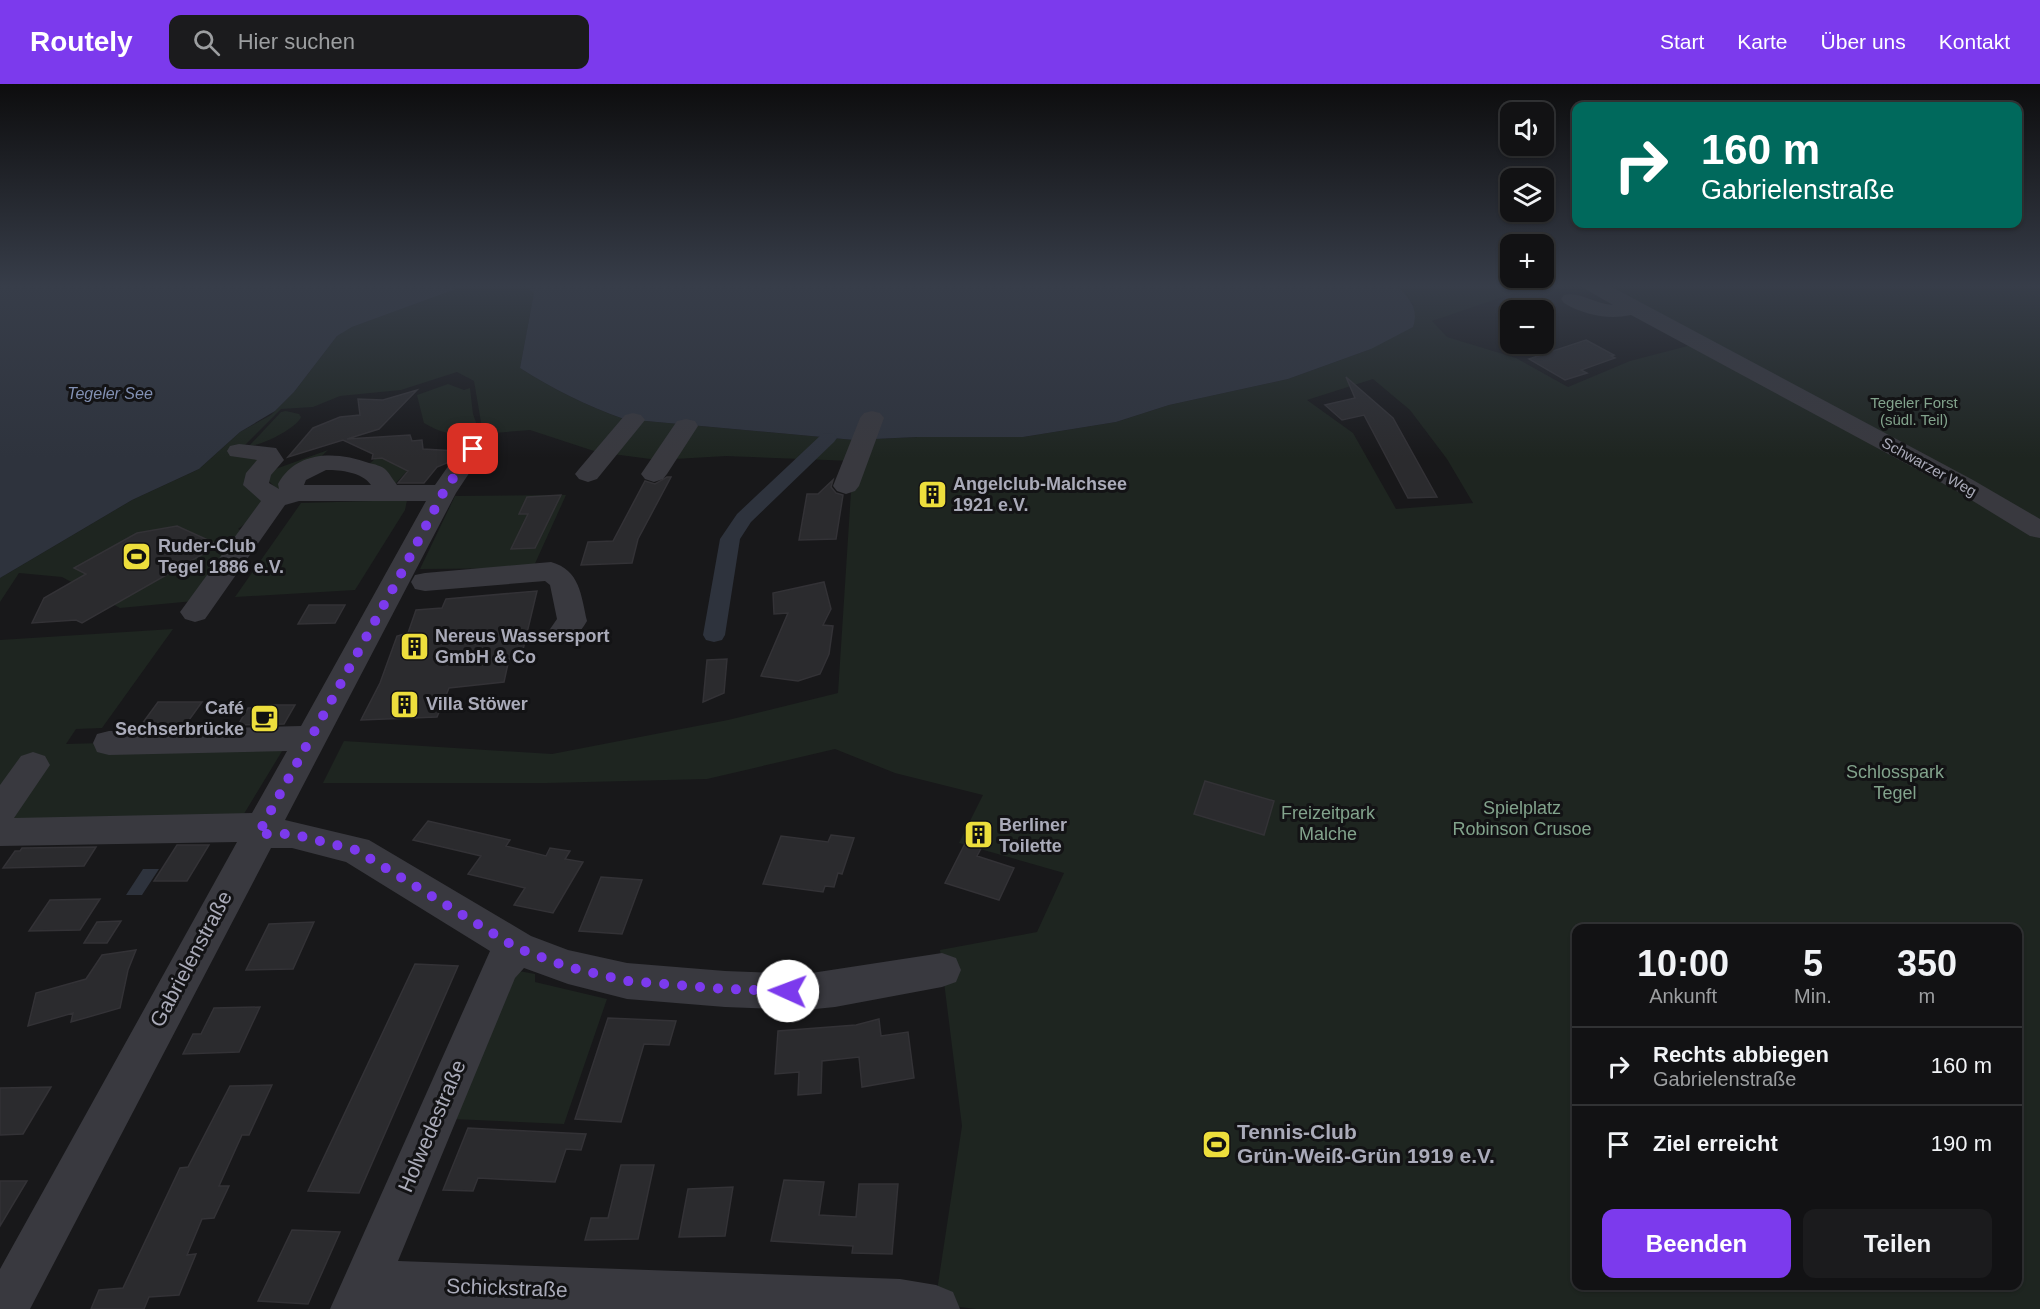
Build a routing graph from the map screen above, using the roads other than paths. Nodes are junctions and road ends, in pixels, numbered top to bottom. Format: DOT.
graph roads {
  1 [pos="1700,343"];
  2 [pos="872,418"];
  3 [pos="633,420"];
  4 [pos="686,426"];
  5 [pos="483,434"];
  6 [pos="239,451"];
  7 [pos="588,474"];
  8 [pos="654,474"];
  9 [pos="846,486"];
  10 [pos="443,493"];
  11 [pos="287,496"];
  12 [pos="2040,530"];
  13 [pos="425,582"];
  14 [pos="396,584"];
  15 [pos="381,611"];
  16 [pos="195,612"];
  17 [pos="563,632"];
  18 [pos="310,738"];
  19 [pos="109,743"];
  20 [pos="33,765"];
  21 [pos="0,811"];
  22 [pos="260,831"];
  23 [pos="0,832"];
  24 [pos="517,948"];
  25 [pos="942,970"];
  26 [pos="360,1296"];
  27 [pos="4,1309"];
  28 [pos="936,1309"];
  1 -- 12 [label="street, Schwarzer Weg"];
  2 -- 9 [label="street"];
  3 -- 7 [label="street"];
  4 -- 8 [label="street"];
  5 -- 10 [label="street, Gabrielenstraße"];
  6 -- 11 [label="street"];
  10 -- 11 [label="street"];
  10 -- 14 [label="street, Gabrielenstraße"];
  11 -- 16 [label="street"];
  13 -- 14 [label="street"];
  13 -- 15 [label="street"];
  13 -- 17 [label="street"];
  14 -- 15 [label="street, Gabrielenstraße"];
  15 -- 18 [label="street, Gabrielenstraße"];
  18 -- 19 [label="street"];
  18 -- 22 [label="street, Gabrielenstraße"];
  20 -- 21 [label="street"];
  22 -- 23 [label="street"];
  22 -- 24 [label="street"];
  22 -- 27 [label="street, Gabrielenstraße"];
  24 -- 25 [label="street"];
  24 -- 26 [label="street, Holwedestraße"];
  26 -- 28 [label="street, Schickstraße"];
}
